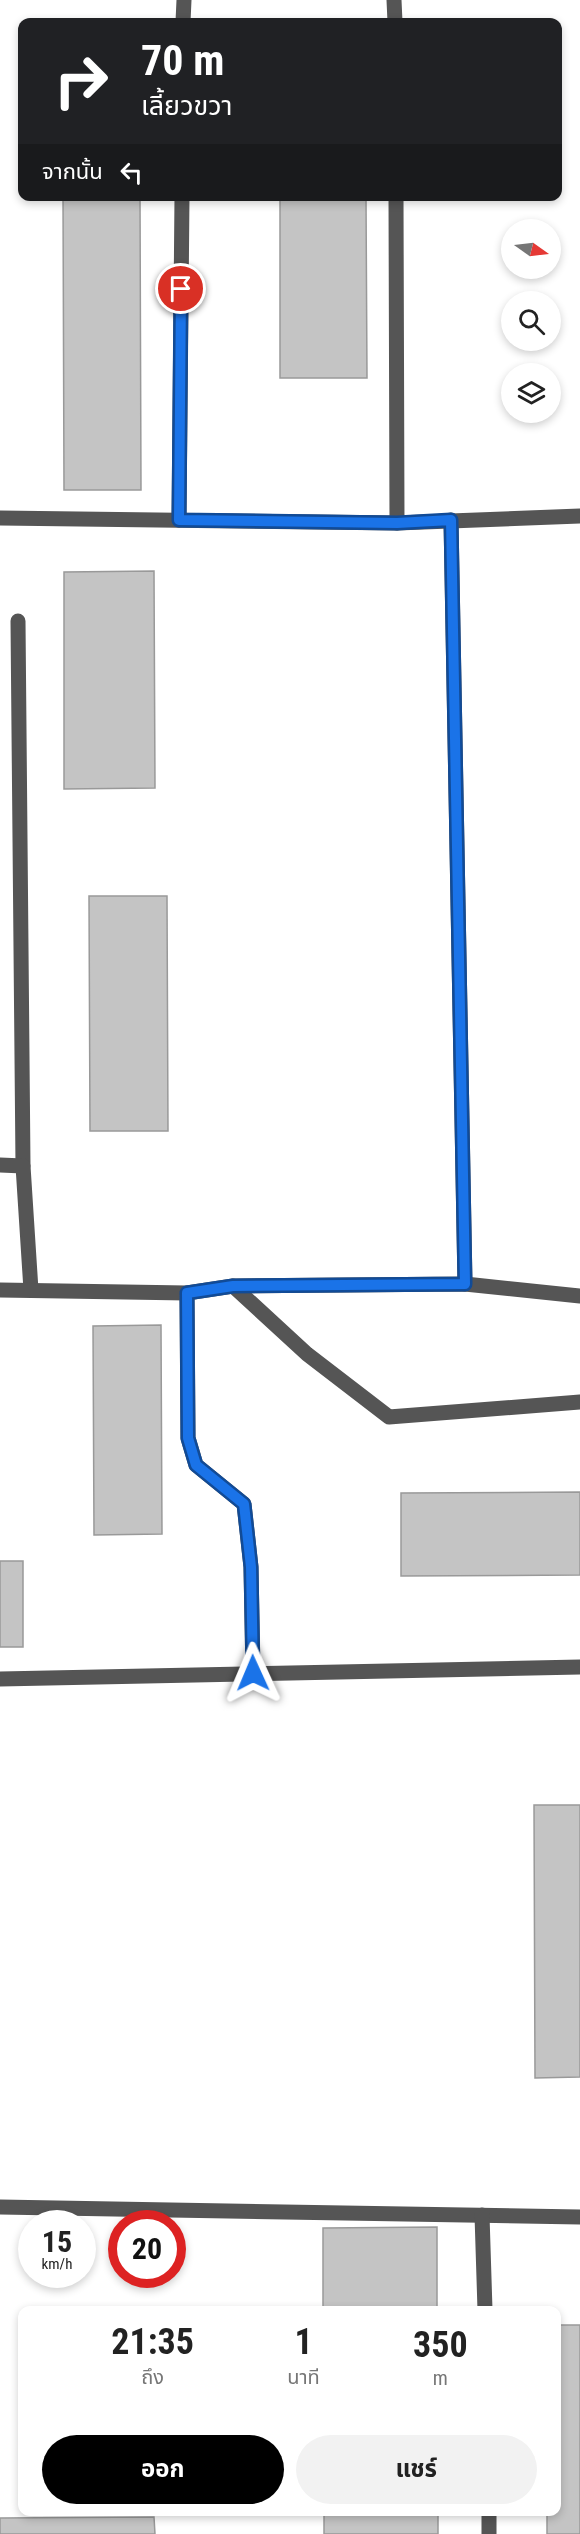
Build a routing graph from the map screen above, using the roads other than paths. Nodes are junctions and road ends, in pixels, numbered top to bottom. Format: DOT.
graph roads {
  1 [pos="184,0"];
  2 [pos="394,0"];
  3 [pos="183,18"];
  4 [pos="395,18"];
  5 [pos="182,201"];
  6 [pos="396,201"];
  7 [pos="580,516"];
  8 [pos="0,518"];
  9 [pos="179,520"];
  10 [pos="451,520"];
  11 [pos="397,523"];
  12 [pos="18,621"];
  13 [pos="0,1166"];
  14 [pos="24,1166"];
  15 [pos="465,1284"];
  16 [pos="233,1286"];
  17 [pos="0,1290"];
  18 [pos="31,1290"];
  19 [pos="187,1293"];
  20 [pos="580,1296"];
  21 [pos="580,1402"];
  22 [pos="580,1667"];
  23 [pos="253,1673"];
  24 [pos="0,1679"];
  25 [pos="0,2208"];
  26 [pos="482,2215"];
  27 [pos="580,2217"];
  28 [pos="485,2306"];
  29 [pos="489,2516"];
  30 [pos="489,2534"];
  1 -- 3 [label="lane"];
  2 -- 4 [label="lane"];
  5 -- 9 [label="lane"];
  6 -- 11 [label="lane"];
  7 -- 10 [label="lane"];
  8 -- 9 [label="lane"];
  9 -- 11 [label="lane"];
  10 -- 11 [label="lane"];
  10 -- 15 [label="lane"];
  12 -- 14 [label="lane"];
  13 -- 14 [label="lane"];
  14 -- 18 [label="lane"];
  15 -- 16 [label="lane"];
  15 -- 20 [label="lane"];
  16 -- 19 [label="lane"];
  16 -- 21 [label="lane"];
  17 -- 18 [label="lane"];
  18 -- 19 [label="lane"];
  19 -- 23 [label="lane"];
  22 -- 23 [label="lane"];
  23 -- 24 [label="lane"];
  25 -- 26 [label="lane"];
  26 -- 27 [label="lane"];
  26 -- 28 [label="lane"];
  29 -- 30 [label="lane"];
}
